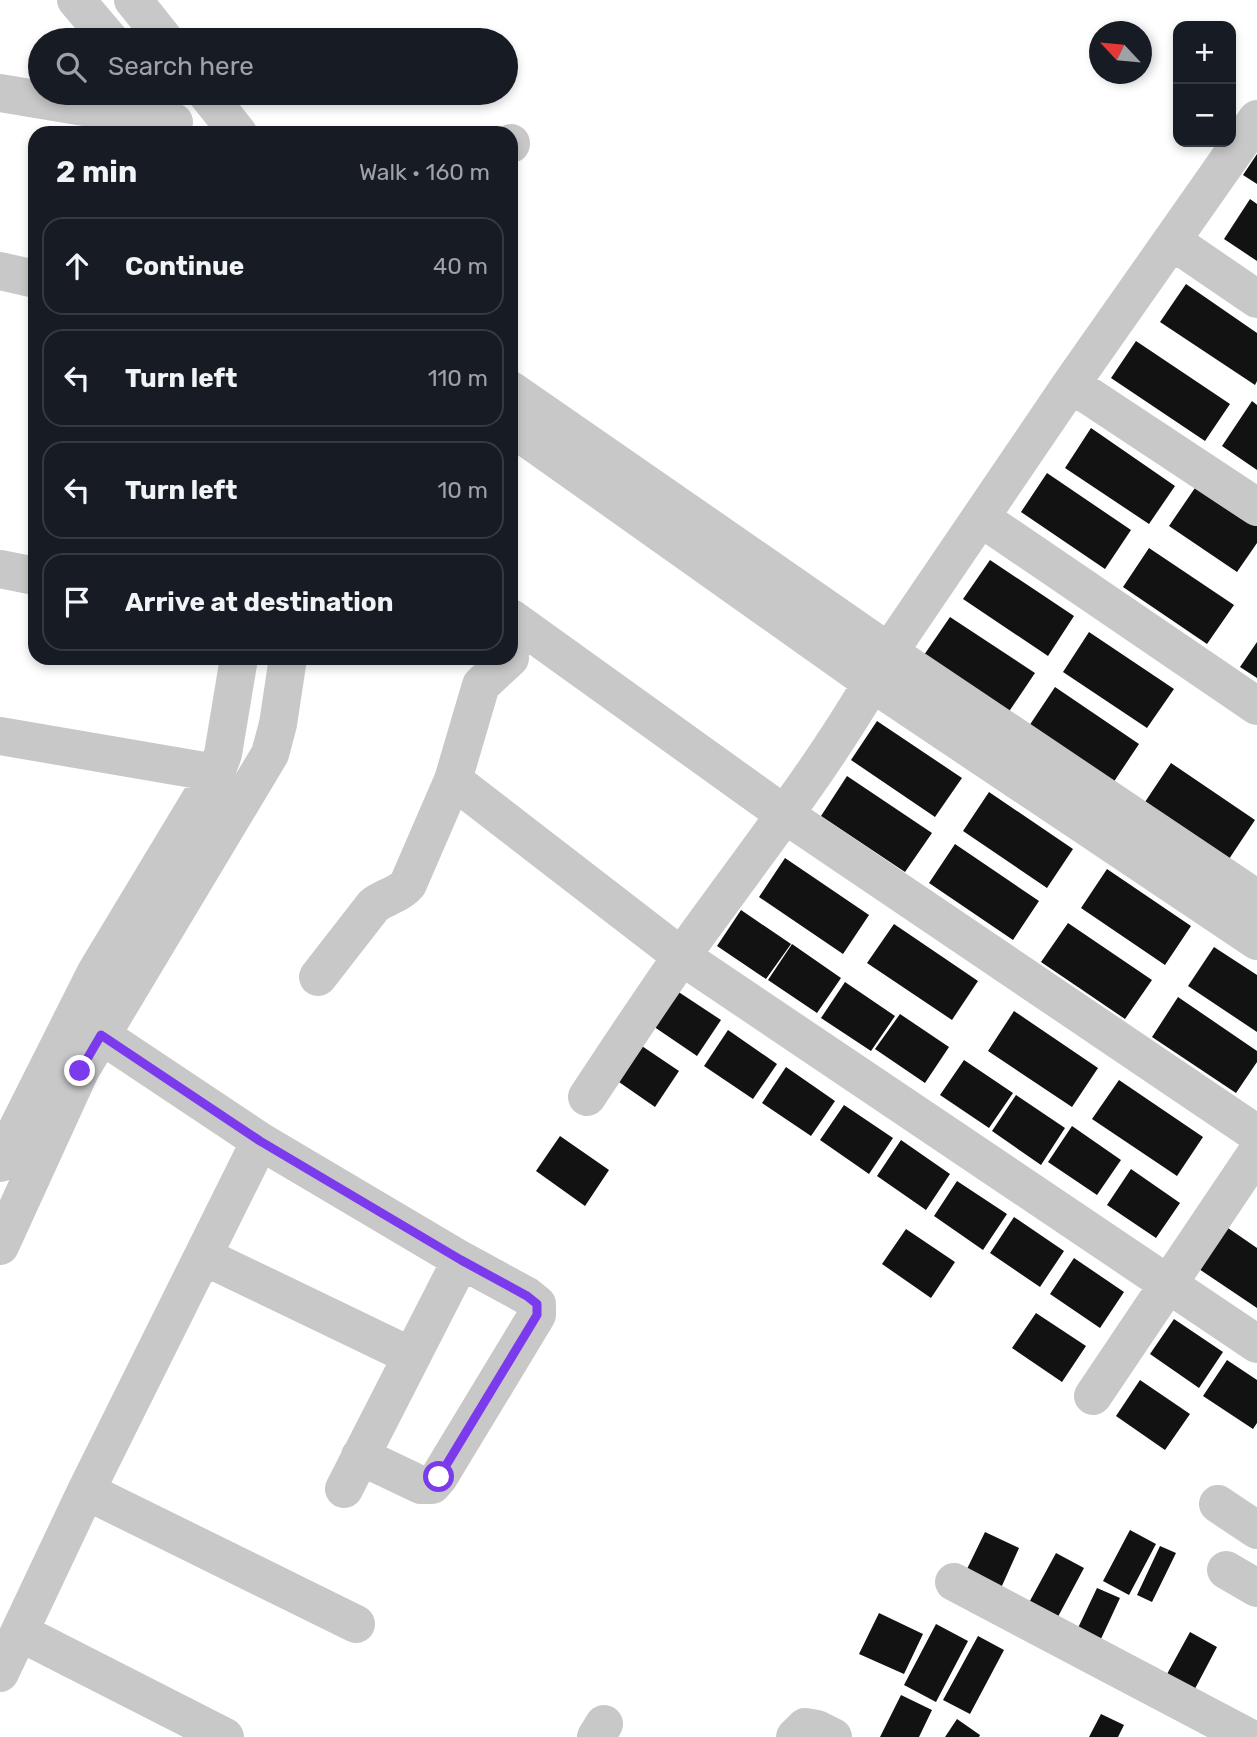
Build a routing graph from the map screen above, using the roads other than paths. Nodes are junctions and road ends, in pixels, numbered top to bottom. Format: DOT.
graph roads {
  1 [pos="76,0"];
  2 [pos="133,0"];
  3 [pos="100,28"];
  4 [pos="155,28"];
  5 [pos="0,93"];
  6 [pos="28,104"];
  7 [pos="30,105"];
  8 [pos="161,105"];
  9 [pos="216,105"];
  10 [pos="65,119"];
  11 [pos="1257,119"];
  12 [pos="154,126"];
  13 [pos="177,126"];
  14 [pos="232,126"];
  15 [pos="1172,241"];
  16 [pos="0,271"];
  17 [pos="28,277"];
  18 [pos="1257,299"];
  19 [pos="1071,384"];
  20 [pos="518,395"];
  21 [pos="518,432"];
  22 [pos="1257,506"];
  23 [pos="981,518"];
  24 [pos="518,643"];
  25 [pos="238,665"];
  26 [pos="287,665"];
  27 [pos="498,665"];
  28 [pos="881,667"];
  29 [pos="1257,706"];
  30 [pos="0,736"];
  31 [pos="216,773"];
  32 [pos="453,780"];
  33 [pos="784,814"];
  34 [pos="1257,899"];
  35 [pos="114,940"];
  36 [pos="1257,941"];
  37 [pos="681,956"];
  38 [pos="148,958"];
  39 [pos="318,977"];
  40 [pos="101,1035"];
  41 [pos="587,1097"];
  42 [pos="1257,1134"];
  43 [pos="260,1141"];
  44 [pos="1257,1152"];
  45 [pos="0,1163"];
  46 [pos="0,1246"];
  47 [pos="203,1256"];
  48 [pos="461,1260"];
  49 [pos="1169,1285"];
  50 [pos="1257,1344"];
  51 [pos="411,1356"];
  52 [pos="1093,1396"];
  53 [pos="86,1492"];
  54 [pos="1218,1504"];
  55 [pos="1257,1530"];
  56 [pos="954,1582"];
  57 [pos="356,1624"];
  58 [pos="21,1633"];
  59 [pos="0,1673"];
  60 [pos="225,1737"];
  61 [pos="795,1737"];
  62 [pos="833,1737"];
  63 [pos="1248,1737"];
  1 -- 3 [label="street"];
  2 -- 4 [label="street"];
  5 -- 6 [label="street"];
  7 -- 10 [label="street"];
  8 -- 13 [label="street"];
  9 -- 14 [label="street"];
  10 -- 12 [label="street"];
  11 -- 15 [label="street"];
  15 -- 18 [label="street"];
  15 -- 19 [label="street"];
  16 -- 17 [label="street"];
  19 -- 22 [label="street"];
  19 -- 23 [label="street"];
  20 -- 28 [label="street"];
  21 -- 28 [label="street"];
  23 -- 28 [label="street"];
  23 -- 29 [label="street"];
  24 -- 33 [label="street"];
  25 -- 31 [label="street"];
  26 -- 38 [label="street"];
  27 -- 32 [label="street"];
  28 -- 33 [label="street"];
  28 -- 34 [label="street"];
  28 -- 36 [label="street"];
  30 -- 31 [label="street"];
  31 -- 35 [label="street"];
  32 -- 37 [label="street"];
  32 -- 39 [label="street"];
  33 -- 37 [label="street"];
  33 -- 42 [label="street"];
  35 -- 38 [label="street"];
  35 -- 45 [label="street"];
  37 -- 41 [label="street"];
  37 -- 49 [label="street"];
  38 -- 40 [label="street"];
  40 -- 43 [label="street"];
  40 -- 46 [label="street"];
  43 -- 47 [label="street"];
  43 -- 48 [label="street"];
  44 -- 49 [label="street"];
  47 -- 51 [label="street"];
  47 -- 53 [label="street"];
  48 -- 51 [label="street"];
  48 -- 51 [label="street"];
  49 -- 50 [label="street"];
  49 -- 52 [label="street"];
  53 -- 57 [label="street"];
  53 -- 58 [label="street"];
  54 -- 55 [label="street"];
  56 -- 63 [label="street"];
  58 -- 59 [label="street"];
  58 -- 60 [label="street"];
  61 -- 62 [label="street"];
}
